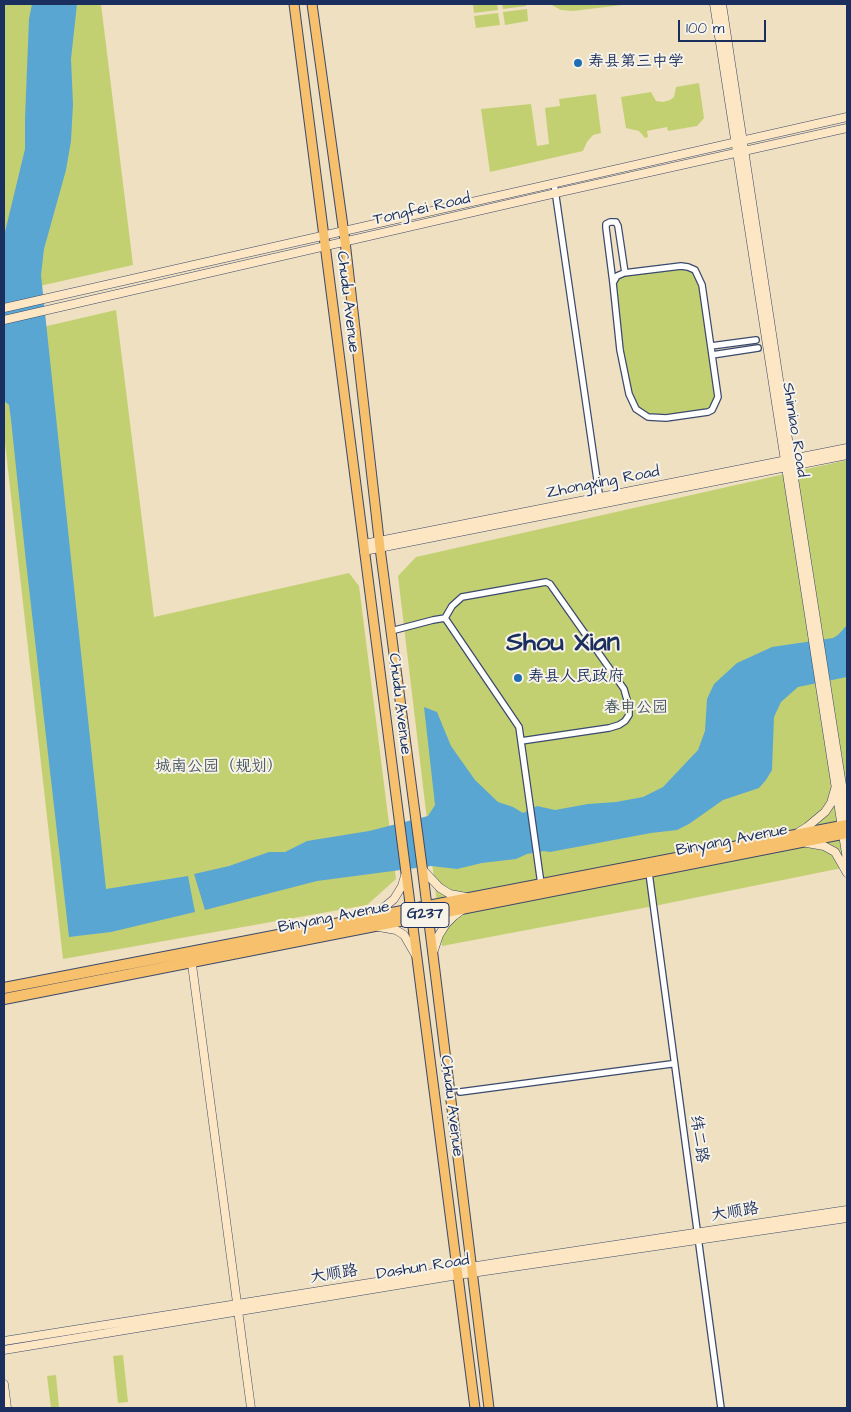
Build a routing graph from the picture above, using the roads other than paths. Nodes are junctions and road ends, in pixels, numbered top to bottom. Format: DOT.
graph roads {
  1 [pos="294,4"];
  2 [pos="312,4"];
  3 [pos="714,4"];
  4 [pos="722,4"];
  5 [pos="847,117"];
  6 [pos="847,128"];
  7 [pos="739,141"];
  8 [pos="741,152"];
  9 [pos="554,183"];
  10 [pos="556,193"];
  11 [pos="344,231"];
  12 [pos="324,235"];
  13 [pos="345,242"];
  14 [pos="325,246"];
  15 [pos="625,273"];
  16 [pos="613,283"];
  17 [pos="4,308"];
  18 [pos="4,320"];
  19 [pos="756,340"];
  20 [pos="711,346"];
  21 [pos="758,348"];
  22 [pos="712,355"];
  23 [pos="847,448"];
  24 [pos="847,454"];
  25 [pos="787,462"];
  26 [pos="600,501"];
  27 [pos="364,547"];
  28 [pos="380,548"];
  29 [pos="445,618"];
  30 [pos="390,631"];
  31 [pos="521,741"];
  32 [pos="839,783"];
  33 [pos="847,796"];
  34 [pos="845,827"];
  35 [pos="792,840"];
  36 [pos="847,860"];
  37 [pos="422,867"];
  38 [pos="406,872"];
  39 [pos="847,872"];
  40 [pos="649,873"];
  41 [pos="541,884"];
  42 [pos="473,902"];
  43 [pos="427,911"];
  44 [pos="411,914"];
  45 [pos="368,923"];
  46 [pos="191,957"];
  47 [pos="432,957"];
  48 [pos="417,961"];
  49 [pos="4,988"];
  50 [pos="4,999"];
  51 [pos="444,1049"];
  52 [pos="429,1051"];
  53 [pos="671,1064"];
  54 [pos="449,1089"];
  55 [pos="434,1091"];
  56 [pos="460,1092"];
  57 [pos="847,1210"];
  58 [pos="847,1218"];
  59 [pos="697,1236"];
  60 [pos="472,1273"];
  61 [pos="458,1276"];
  62 [pos="238,1304"];
  63 [pos="239,1312"];
  64 [pos="4,1341"];
  65 [pos="4,1350"];
  66 [pos="4,1384"];
  67 [pos="7,1408"];
  68 [pos="251,1408"];
  69 [pos="475,1408"];
  70 [pos="489,1408"];
  71 [pos="721,1408"];
  1 -- 12 [label="main road, Chudu Avenue"];
  2 -- 11 [label="main road, Chudu Avenue"];
  3 -- 7 [label="street, Shimiao Road"];
  4 -- 7 [label="street, Shimiao Road"];
  5 -- 7 [label="street, Tongfei Road"];
  6 -- 8 [label="street, Tongfei Road"];
  7 -- 8 [label="street, Shimiao Road"];
  7 -- 9 [label="street, Tongfei Road"];
  8 -- 10 [label="street, Tongfei Road"];
  8 -- 25 [label="street, Shimiao Road"];
  9 -- 10 [label="street"];
  9 -- 11 [label="street, Tongfei Road"];
  10 -- 13 [label="street, Tongfei Road"];
  10 -- 26 [label="street"];
  11 -- 12 [label="street, Tongfei Road"];
  11 -- 13 [label="main road, Chudu Avenue"];
  12 -- 14 [label="main road, Chudu Avenue"];
  12 -- 17 [label="street, Tongfei Road"];
  13 -- 14 [label="street, Tongfei Road"];
  13 -- 28 [label="main road, Chudu Avenue"];
  14 -- 18 [label="street, Tongfei Road"];
  14 -- 27 [label="main road, Chudu Avenue"];
  15 -- 16 [label="street"];
  15 -- 16 [label="street"];
  15 -- 20 [label="street"];
  16 -- 22 [label="street"];
  19 -- 20 [label="street"];
  20 -- 22 [label="street"];
  21 -- 22 [label="street"];
  23 -- 25 [label="street, Zhongxing Road"];
  24 -- 25 [label="street, Zhongxing Road"];
  25 -- 26 [label="street, Zhongxing Road"];
  25 -- 32 [label="street, Shimiao Road"];
  26 -- 27 [label="street, Zhongxing Road"];
  26 -- 28 [label="street, Zhongxing Road"];
  27 -- 28 [label="street, Zhongxing Road"];
  27 -- 38 [label="main road, Chudu Avenue"];
  28 -- 30 [label="main road, Chudu Avenue"];
  29 -- 30 [label="street"];
  29 -- 31 [label="street"];
  29 -- 31 [label="street"];
  30 -- 37 [label="main road, Chudu Avenue"];
  31 -- 41 [label="street"];
  32 -- 33 [label="street"];
  32 -- 34 [label="street, Shimiao Road"];
  32 -- 35 [label="street"];
  34 -- 35 [label="highway, Binyang Avenue / G237"];
  34 -- 36 [label="street, Shimiao Road"];
  35 -- 39 [label="street"];
  35 -- 40 [label="highway, Binyang Avenue / G237"];
  35 -- 41 [label="highway, Binyang Avenue / G237"];
  37 -- 42 [label="street"];
  37 -- 43 [label="main road, Chudu Avenue"];
  38 -- 44 [label="main road, Chudu Avenue"];
  38 -- 45 [label="street"];
  40 -- 42 [label="highway, Binyang Avenue / G237"];
  40 -- 59 [label="street, 纬二路"];
  41 -- 42 [label="highway, Binyang Avenue / G237"];
  42 -- 43 [label="highway, Binyang Avenue / G237"];
  42 -- 47 [label="street"];
  43 -- 44 [label="highway, Binyang Avenue / G237"];
  43 -- 47 [label="main road, Chudu Avenue"];
  44 -- 45 [label="highway, Binyang Avenue / G237"];
  44 -- 48 [label="main road, Chudu Avenue"];
  45 -- 46 [label="highway, Binyang Avenue / G237"];
  45 -- 48 [label="street"];
  46 -- 49 [label="highway, Binyang Avenue / G237"];
  46 -- 50 [label="highway, Binyang Avenue / G237"];
  46 -- 62 [label="street"];
  47 -- 51 [label="main road, Chudu Avenue"];
  48 -- 52 [label="main road, Chudu Avenue"];
  51 -- 52 [label="street"];
  51 -- 54 [label="main road, Chudu Avenue"];
  52 -- 55 [label="main road, Chudu Avenue"];
  53 -- 56 [label="street"];
  54 -- 55 [label="street"];
  54 -- 60 [label="main road, Chudu Avenue"];
  55 -- 61 [label="main road, Chudu Avenue"];
  57 -- 59 [label="street, 大顺路"];
  58 -- 59 [label="street, Dashun Road"];
  59 -- 60 [label="street, Dashun Road"];
  59 -- 62 [label="street, 大顺路"];
  59 -- 71 [label="street, 纬二路"];
  60 -- 61 [label="street, Dashun Road"];
  60 -- 70 [label="main road, Chudu Avenue"];
  61 -- 63 [label="street, Dashun Road"];
  61 -- 69 [label="main road, Chudu Avenue"];
  62 -- 63 [label="street"];
  62 -- 64 [label="street, 大顺路"];
  63 -- 65 [label="street, Dashun Road"];
  63 -- 68 [label="street"];
  66 -- 67 [label="street"];
}
